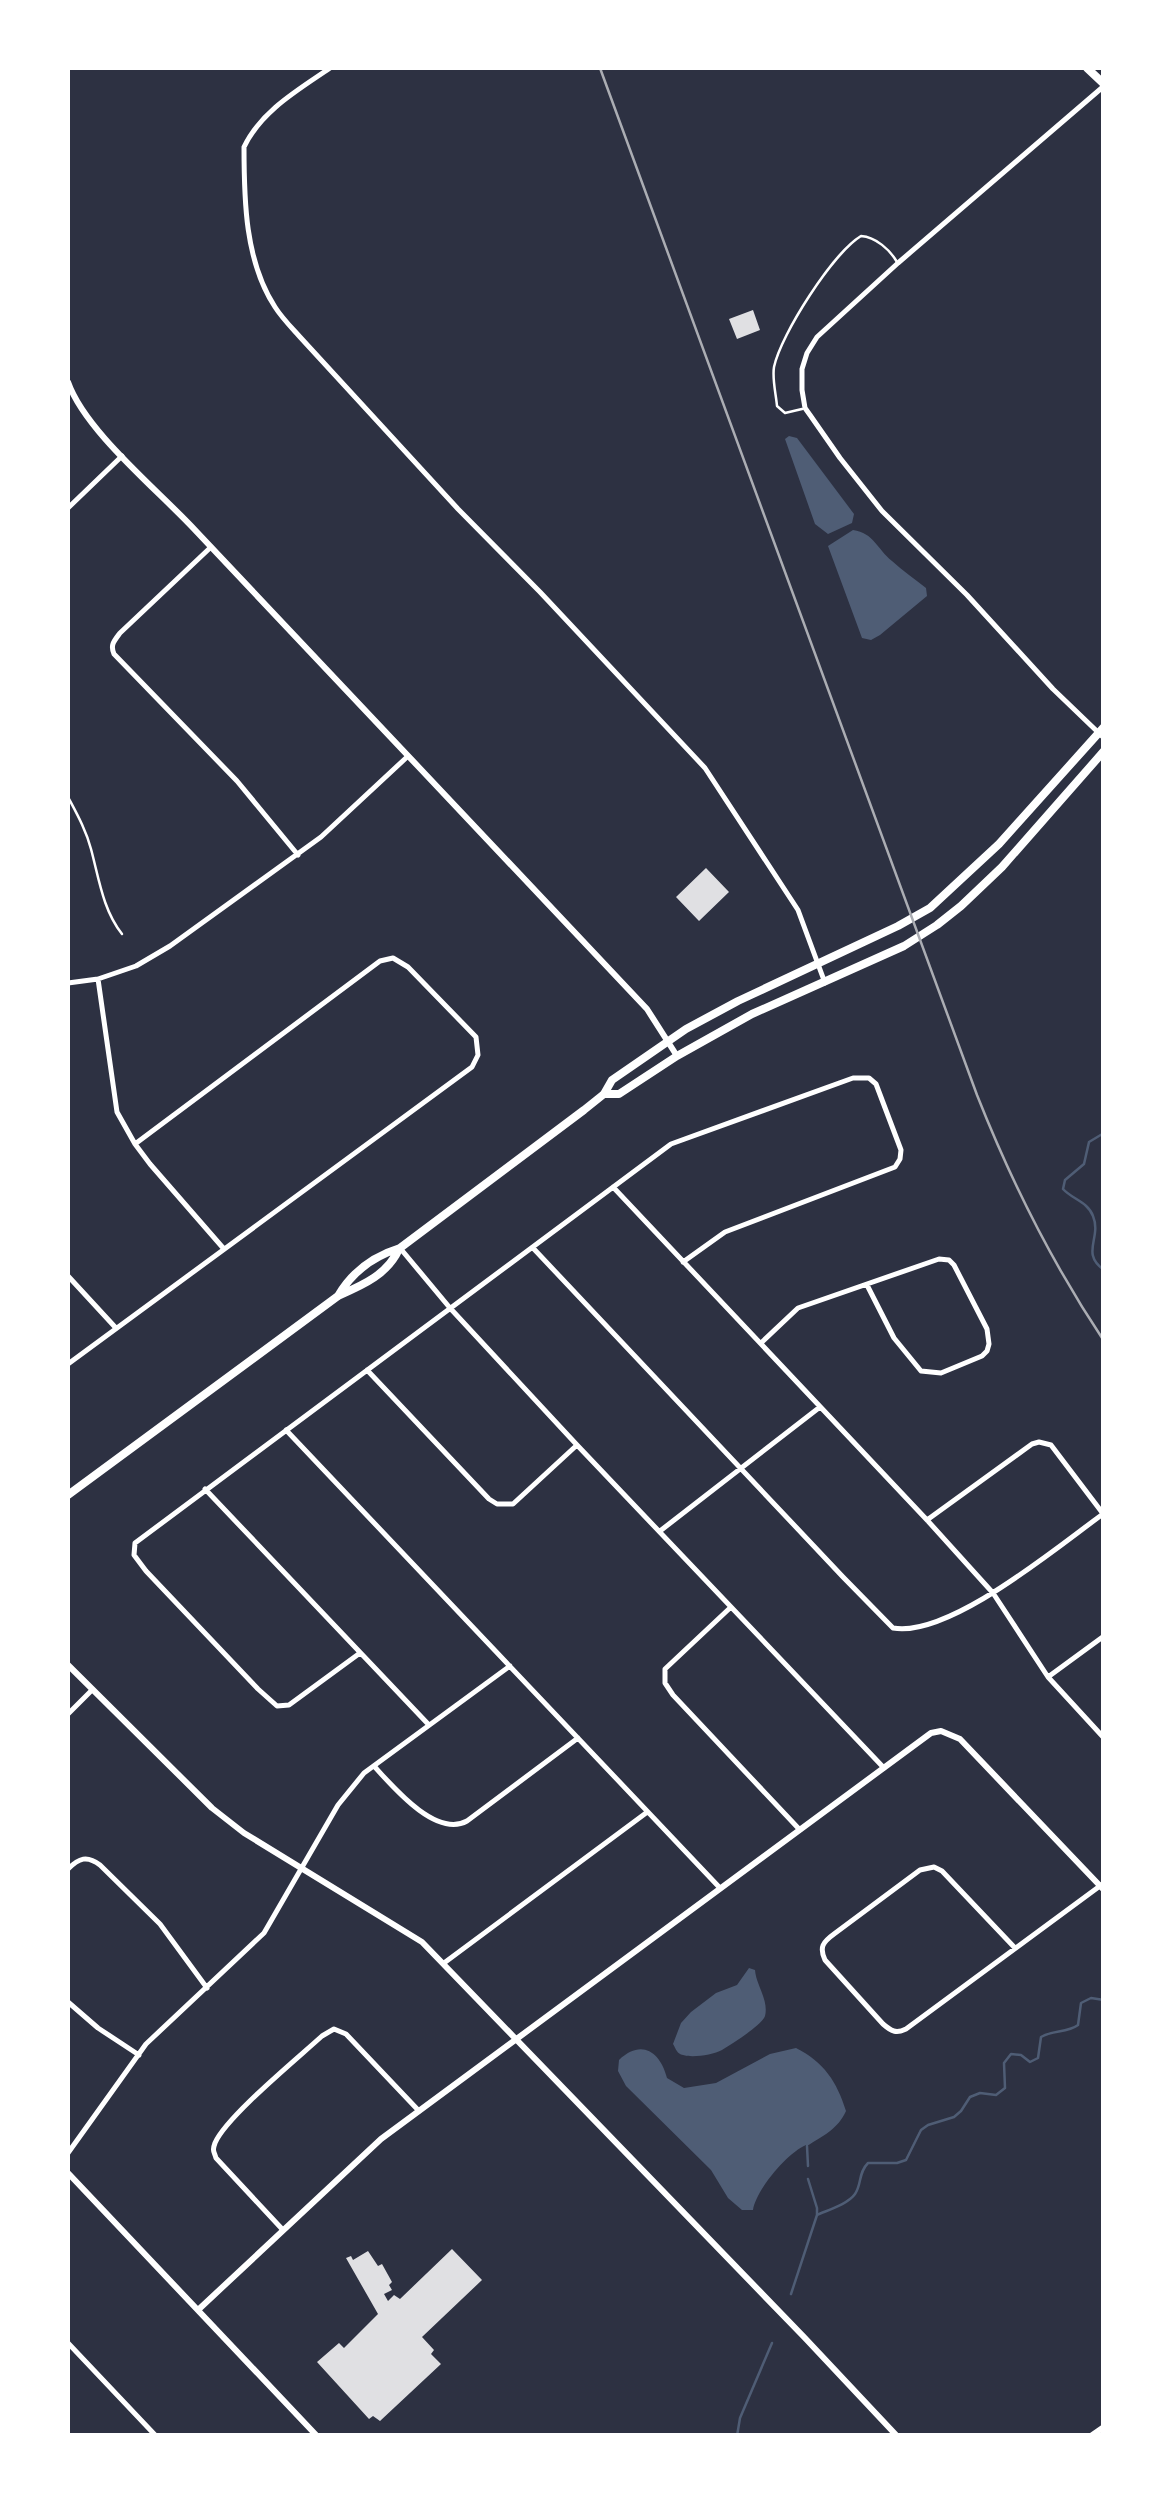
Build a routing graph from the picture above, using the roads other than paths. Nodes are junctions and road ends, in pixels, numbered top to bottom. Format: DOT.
graph roads {
  1 [pos="330,68"];
  2 [pos="1087,68"];
  3 [pos="1104,85"];
  4 [pos="898,263"];
  5 [pos="68,382"];
  6 [pos="805,408"];
  7 [pos="122,456"];
  8 [pos="68,508"];
  9 [pos="211,547"];
  10 [pos="1102,732"];
  11 [pos="1104,751"];
  12 [pos="408,757"];
  13 [pos="298,854"];
  14 [pos="818,963"];
  15 [pos="98,978"];
  16 [pos="68,983"];
  17 [pos="825,983"];
  18 [pos="668,1040"];
  19 [pos="677,1056"];
  20 [pos="604,1094"];
  21 [pos="135,1144"];
  22 [pos="613,1187"];
  23 [pos="532,1247"];
  24 [pos="400,1248"];
  25 [pos="224,1249"];
  26 [pos="683,1262"];
  27 [pos="68,1276"];
  28 [pos="867,1285"];
  29 [pos="450,1308"];
  30 [pos="115,1327"];
  31 [pos="761,1343"];
  32 [pos="68,1364"];
  33 [pos="367,1370"];
  34 [pos="820,1407"];
  35 [pos="286,1430"];
  36 [pos="577,1445"];
  37 [pos="741,1468"];
  38 [pos="205,1489"];
  39 [pos="68,1496"];
  40 [pos="1103,1514"];
  41 [pos="927,1520"];
  42 [pos="660,1531"];
  43 [pos="993,1593"];
  44 [pos="731,1607"];
  45 [pos="1104,1636"];
  46 [pos="360,1652"];
  47 [pos="68,1665"];
  48 [pos="510,1666"];
  49 [pos="1048,1677"];
  50 [pos="92,1690"];
  51 [pos="68,1714"];
  52 [pos="429,1725"];
  53 [pos="578,1738"];
  54 [pos="1104,1738"];
  55 [pos="374,1766"];
  56 [pos="884,1768"];
  57 [pos="647,1812"];
  58 [pos="800,1830"];
  59 [pos="302,1867"];
  60 [pos="68,1868"];
  61 [pos="1102,1887"];
  62 [pos="720,1888"];
  63 [pos="1015,1948"];
  64 [pos="444,1964"];
  65 [pos="207,1988"];
  66 [pos="68,2002"];
  67 [pos="516,2039"];
  68 [pos="139,2055"];
  69 [pos="419,2110"];
  70 [pos="68,2153"];
  71 [pos="68,2173"];
  72 [pos="284,2230"];
  73 [pos="198,2310"];
  74 [pos="68,2343"];
  75 [pos="1104,2427"];
  76 [pos="156,2436"];
  77 [pos="317,2436"];
  78 [pos="897,2436"];
  79 [pos="1092,2436"];
  1 -- 14 [label="street"];
  2 -- 3 [label="main road"];
  3 -- 4 [label="street"];
  4 -- 6 [label="street"];
  4 -- 6 [label="lane"];
  5 -- 7 [label="street"];
  6 -- 10 [label="street"];
  7 -- 8 [label="street"];
  7 -- 9 [label="street"];
  9 -- 12 [label="street"];
  9 -- 13 [label="street"];
  10 -- 14 [label="main road"];
  11 -- 17 [label="main road"];
  12 -- 13 [label="street"];
  12 -- 18 [label="street"];
  13 -- 15 [label="street"];
  14 -- 17 [label="street"];
  14 -- 18 [label="main road"];
  15 -- 16 [label="street"];
  15 -- 21 [label="street"];
  17 -- 19 [label="main road"];
  18 -- 19 [label="street"];
  18 -- 20 [label="main road"];
  19 -- 20 [label="main road"];
  20 -- 24 [label="main road"];
  21 -- 25 [label="street"];
  21 -- 25 [label="street"];
  22 -- 23 [label="street"];
  22 -- 26 [label="street"];
  22 -- 26 [label="street"];
  23 -- 29 [label="street"];
  23 -- 37 [label="street"];
  24 -- 29 [label="street"];
  24 -- 39 [label="main road"];
  25 -- 30 [label="street"];
  26 -- 31 [label="street"];
  27 -- 30 [label="street"];
  28 -- 28 [label="street"];
  28 -- 31 [label="street"];
  29 -- 33 [label="street"];
  29 -- 36 [label="street"];
  30 -- 32 [label="street"];
  31 -- 34 [label="street"];
  33 -- 35 [label="street"];
  33 -- 36 [label="street"];
  34 -- 37 [label="street"];
  34 -- 41 [label="street"];
  35 -- 38 [label="street"];
  35 -- 48 [label="street"];
  36 -- 42 [label="street"];
  37 -- 42 [label="street"];
  37 -- 43 [label="street"];
  38 -- 46 [label="street"];
  38 -- 46 [label="street"];
  40 -- 41 [label="street"];
  40 -- 43 [label="street"];
  41 -- 43 [label="street"];
  42 -- 44 [label="street"];
  43 -- 49 [label="street"];
  44 -- 56 [label="street"];
  44 -- 58 [label="street"];
  45 -- 49 [label="street"];
  46 -- 52 [label="street"];
  47 -- 50 [label="street"];
  48 -- 52 [label="street"];
  48 -- 53 [label="street"];
  49 -- 54 [label="street"];
  50 -- 51 [label="street"];
  50 -- 59 [label="street"];
  52 -- 55 [label="street"];
  53 -- 55 [label="street"];
  53 -- 57 [label="street"];
  55 -- 59 [label="street"];
  56 -- 58 [label="street"];
  56 -- 61 [label="street"];
  57 -- 62 [label="street"];
  57 -- 64 [label="street"];
  58 -- 62 [label="street"];
  59 -- 64 [label="street"];
  59 -- 65 [label="street"];
  60 -- 65 [label="street"];
  61 -- 63 [label="street"];
  62 -- 67 [label="street"];
  63 -- 63 [label="street"];
  64 -- 67 [label="street"];
  65 -- 68 [label="street"];
  66 -- 68 [label="street"];
  67 -- 69 [label="street"];
  67 -- 78 [label="street"];
  68 -- 70 [label="street"];
  69 -- 72 [label="street"];
  69 -- 72 [label="street"];
  71 -- 73 [label="street"];
  72 -- 73 [label="street"];
  73 -- 77 [label="street"];
  74 -- 76 [label="street"];
  75 -- 79 [label="street"];
}
